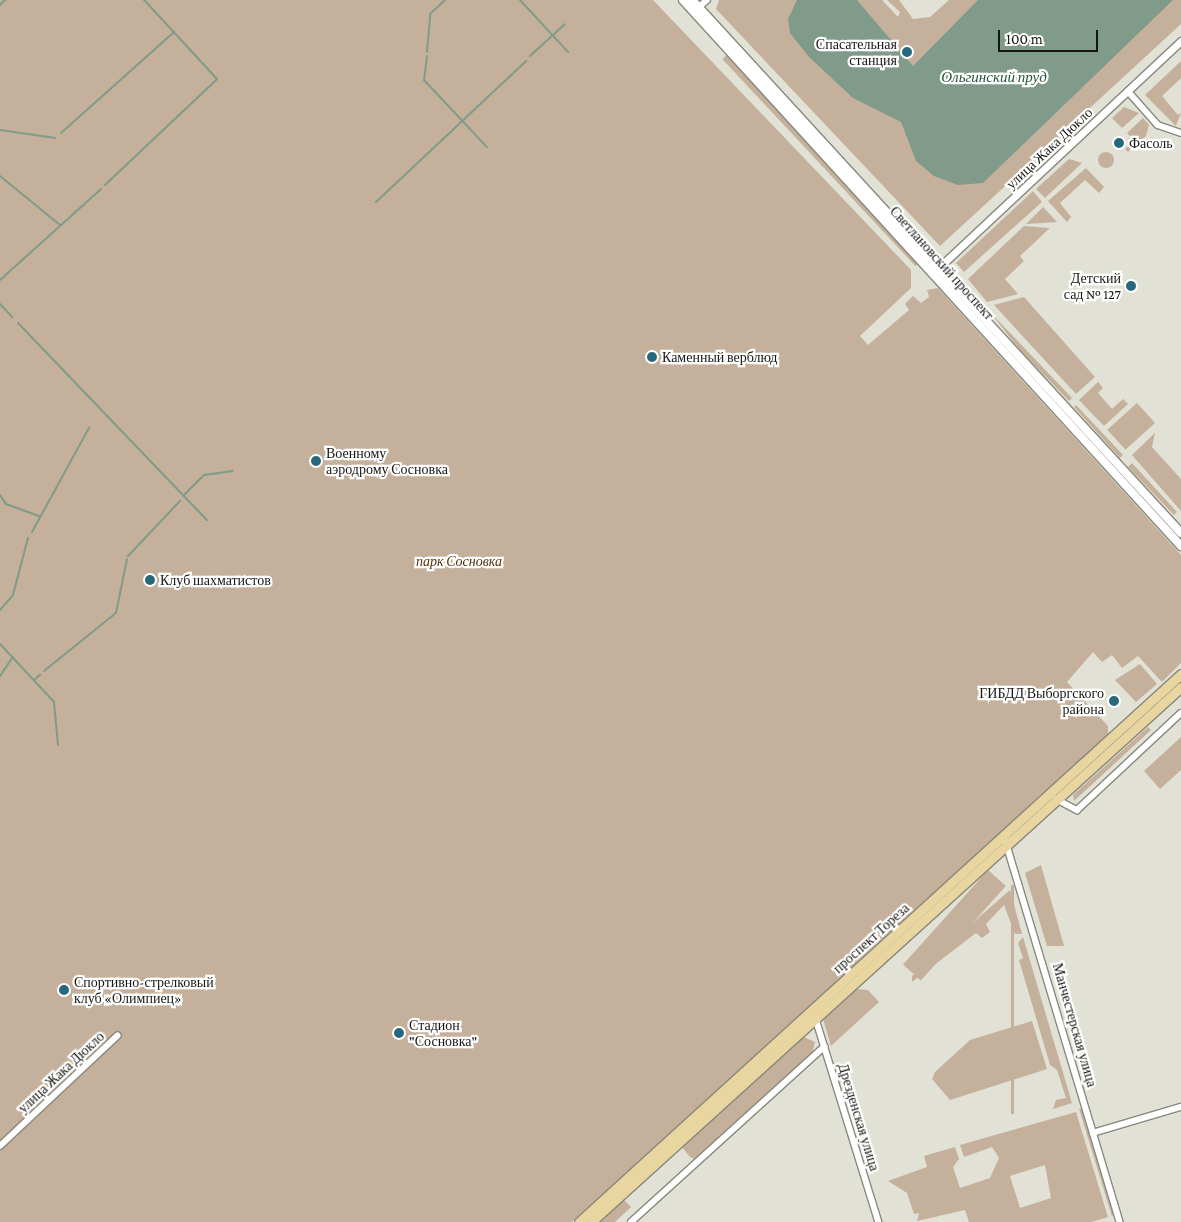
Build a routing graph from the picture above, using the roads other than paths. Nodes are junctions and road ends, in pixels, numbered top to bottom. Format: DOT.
graph roads {
  1 [pos="683,0"];
  2 [pos="692,0"];
  3 [pos="707,0"];
  4 [pos="696,10"];
  5 [pos="1181,41"];
  6 [pos="1128,91"];
  7 [pos="1181,133"];
  8 [pos="936,270"];
  9 [pos="1181,533"];
  10 [pos="1181,546"];
  11 [pos="1181,674"];
  12 [pos="1181,687"];
  13 [pos="1181,713"];
  14 [pos="1056,799"];
  15 [pos="1002,837"];
  16 [pos="1009,845"];
  17 [pos="816,1019"];
  18 [pos="117,1036"];
  19 [pos="824,1047"];
  20 [pos="1181,1107"];
  21 [pos="1093,1133"];
  22 [pos="0,1146"];
  23 [pos="578,1222"];
  24 [pos="591,1222"];
  25 [pos="631,1222"];
  26 [pos="879,1222"];
  27 [pos="1120,1222"];
  1 -- 4 [label="main road, Светлановский проспект"];
  2 -- 4 [label="main road, Светлановский проспект"];
  3 -- 4 [label="street"];
  4 -- 8 [label="main road, Светлановский проспект"];
  5 -- 6 [label="street, улица Жака Дюкло"];
  6 -- 7 [label="street"];
  6 -- 8 [label="street, улица Жака Дюкло"];
  8 -- 9 [label="main road, Светлановский проспект"];
  8 -- 10 [label="main road, Светлановский проспект"];
  11 -- 15 [label="main road, проспект Тореза"];
  12 -- 14 [label="main road, проспект Тореза"];
  13 -- 14 [label="street"];
  14 -- 16 [label="main road, проспект Тореза"];
  15 -- 16 [label="street, Манчестерская улица"];
  15 -- 23 [label="main road, проспект Тореза"];
  16 -- 17 [label="main road, проспект Тореза"];
  16 -- 21 [label="street, Манчестерская улица"];
  17 -- 19 [label="street, Дрезденская улица"];
  17 -- 24 [label="main road, проспект Тореза"];
  18 -- 22 [label="street, улица Жака Дюкло"];
  19 -- 25 [label="street"];
  19 -- 26 [label="street, Дрезденская улица"];
  20 -- 21 [label="street"];
  21 -- 27 [label="street, Манчестерская улица"];
}
